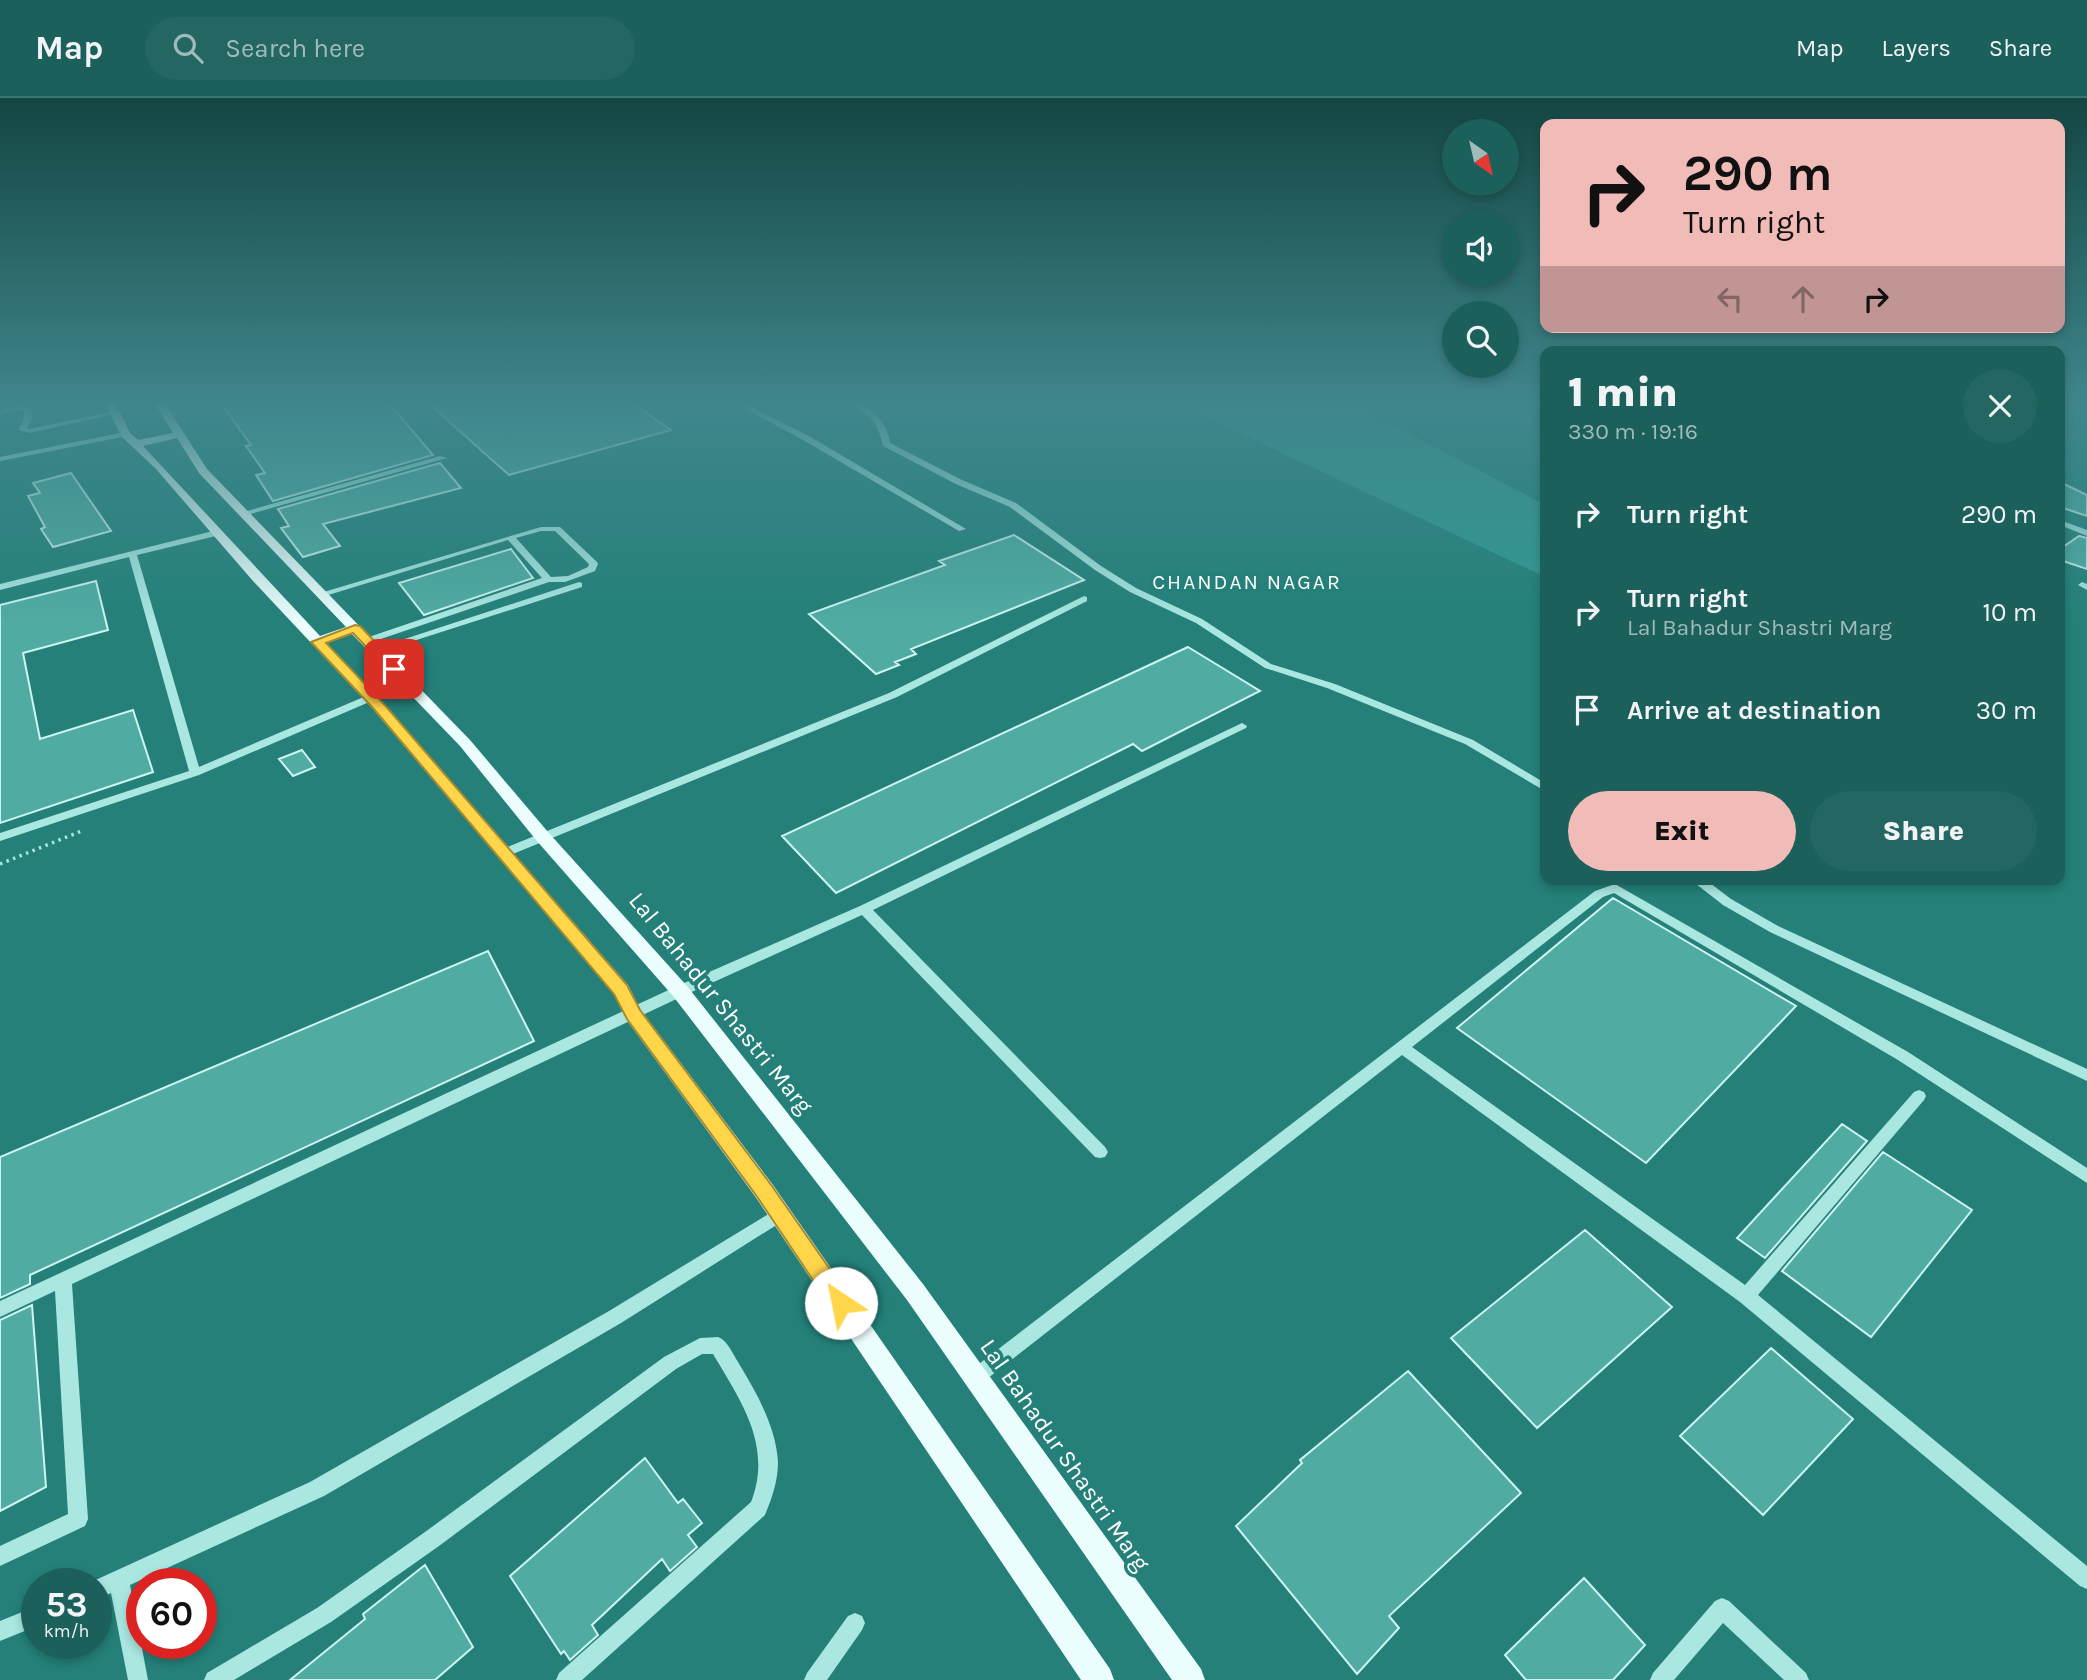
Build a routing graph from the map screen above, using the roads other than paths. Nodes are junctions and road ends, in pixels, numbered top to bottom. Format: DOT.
graph roads {
  1 [pos="168,476"];
  2 [pos="208,476"];
  3 [pos="378,476"];
  4 [pos="871,476"];
  5 [pos="947,476"];
  6 [pos="244,513"];
  7 [pos="2065,524"];
  8 [pos="962,529"];
  9 [pos="217,533"];
  10 [pos="2087,533"];
  11 [pos="510,537"];
  12 [pos="133,555"];
  13 [pos="548,579"];
  14 [pos="579,585"];
  15 [pos="0,587"];
  16 [pos="322,594"];
  17 [pos="1084,599"];
  18 [pos="366,640"];
  19 [pos="317,642"];
  20 [pos="370,698"];
  21 [pos="1242,726"];
  22 [pos="195,773"];
  23 [pos="1540,785"];
  24 [pos="542,835"];
  25 [pos="0,837"];
  26 [pos="504,853"];
  27 [pos="1704,885"];
  28 [pos="864,909"];
  29 [pos="680,991"];
  30 [pos="633,1014"];
  31 [pos="1402,1047"];
  32 [pos="2087,1075"];
  33 [pos="1919,1096"];
  34 [pos="1100,1152"];
  35 [pos="2087,1176"];
  36 [pos="780,1214"];
  37 [pos="64,1279"];
  38 [pos="1746,1296"];
  39 [pos="0,1309"];
  40 [pos="977,1376"];
  41 [pos="0,1556"];
  42 [pos="2087,1579"];
  43 [pos="119,1581"];
  44 [pos="112,1584"];
  45 [pos="21,1622"];
  46 [pos="855,1623"];
  47 [pos="0,1631"];
  48 [pos="138,1680"];
  49 [pos="214,1680"];
  50 [pos="566,1680"];
  51 [pos="814,1680"];
  52 [pos="1099,1680"];
  53 [pos="1189,1680"];
  54 [pos="1660,1680"];
  55 [pos="1799,1680"];
  1 -- 9 [label="main road"];
  2 -- 6 [label="main road, Lal Bahadur Shastri Marg"];
  3 -- 6 [label="street"];
  4 -- 8 [label="street"];
  5 -- 23 [label="street"];
  6 -- 16 [label="main road, Lal Bahadur Shastri Marg"];
  7 -- 10 [label="street"];
  9 -- 12 [label="street"];
  9 -- 19 [label="main road"];
  11 -- 13 [label="street"];
  11 -- 13 [label="street"];
  11 -- 16 [label="street"];
  12 -- 15 [label="street"];
  12 -- 22 [label="street"];
  13 -- 18 [label="street"];
  14 -- 18 [label="street"];
  16 -- 18 [label="main road, Lal Bahadur Shastri Marg"];
  17 -- 24 [label="street"];
  18 -- 19 [label="main road"];
  18 -- 24 [label="main road, Lal Bahadur Shastri Marg"];
  19 -- 20 [label="main road"];
  20 -- 22 [label="street"];
  20 -- 26 [label="main road"];
  21 -- 28 [label="street"];
  22 -- 25 [label="street"];
  24 -- 26 [label="street"];
  24 -- 29 [label="main road, Lal Bahadur Shastri Marg"];
  26 -- 30 [label="main road"];
  27 -- 32 [label="street"];
  28 -- 29 [label="street"];
  28 -- 34 [label="street"];
  29 -- 30 [label="street"];
  29 -- 40 [label="main road, Lal Bahadur Shastri Marg"];
  30 -- 36 [label="main road"];
  30 -- 37 [label="street"];
  31 -- 35 [label="street"];
  31 -- 38 [label="street"];
  31 -- 40 [label="street"];
  33 -- 38 [label="street"];
  36 -- 43 [label="street"];
  36 -- 52 [label="main road"];
  37 -- 39 [label="street"];
  37 -- 41 [label="street"];
  38 -- 42 [label="street"];
  40 -- 53 [label="main road, Lal Bahadur Shastri Marg"];
  43 -- 44 [label="street"];
  43 -- 48 [label="street"];
  45 -- 47 [label="street"];
  46 -- 51 [label="street"];
  49 -- 50 [label="street"];
  54 -- 55 [label="street"];
}
